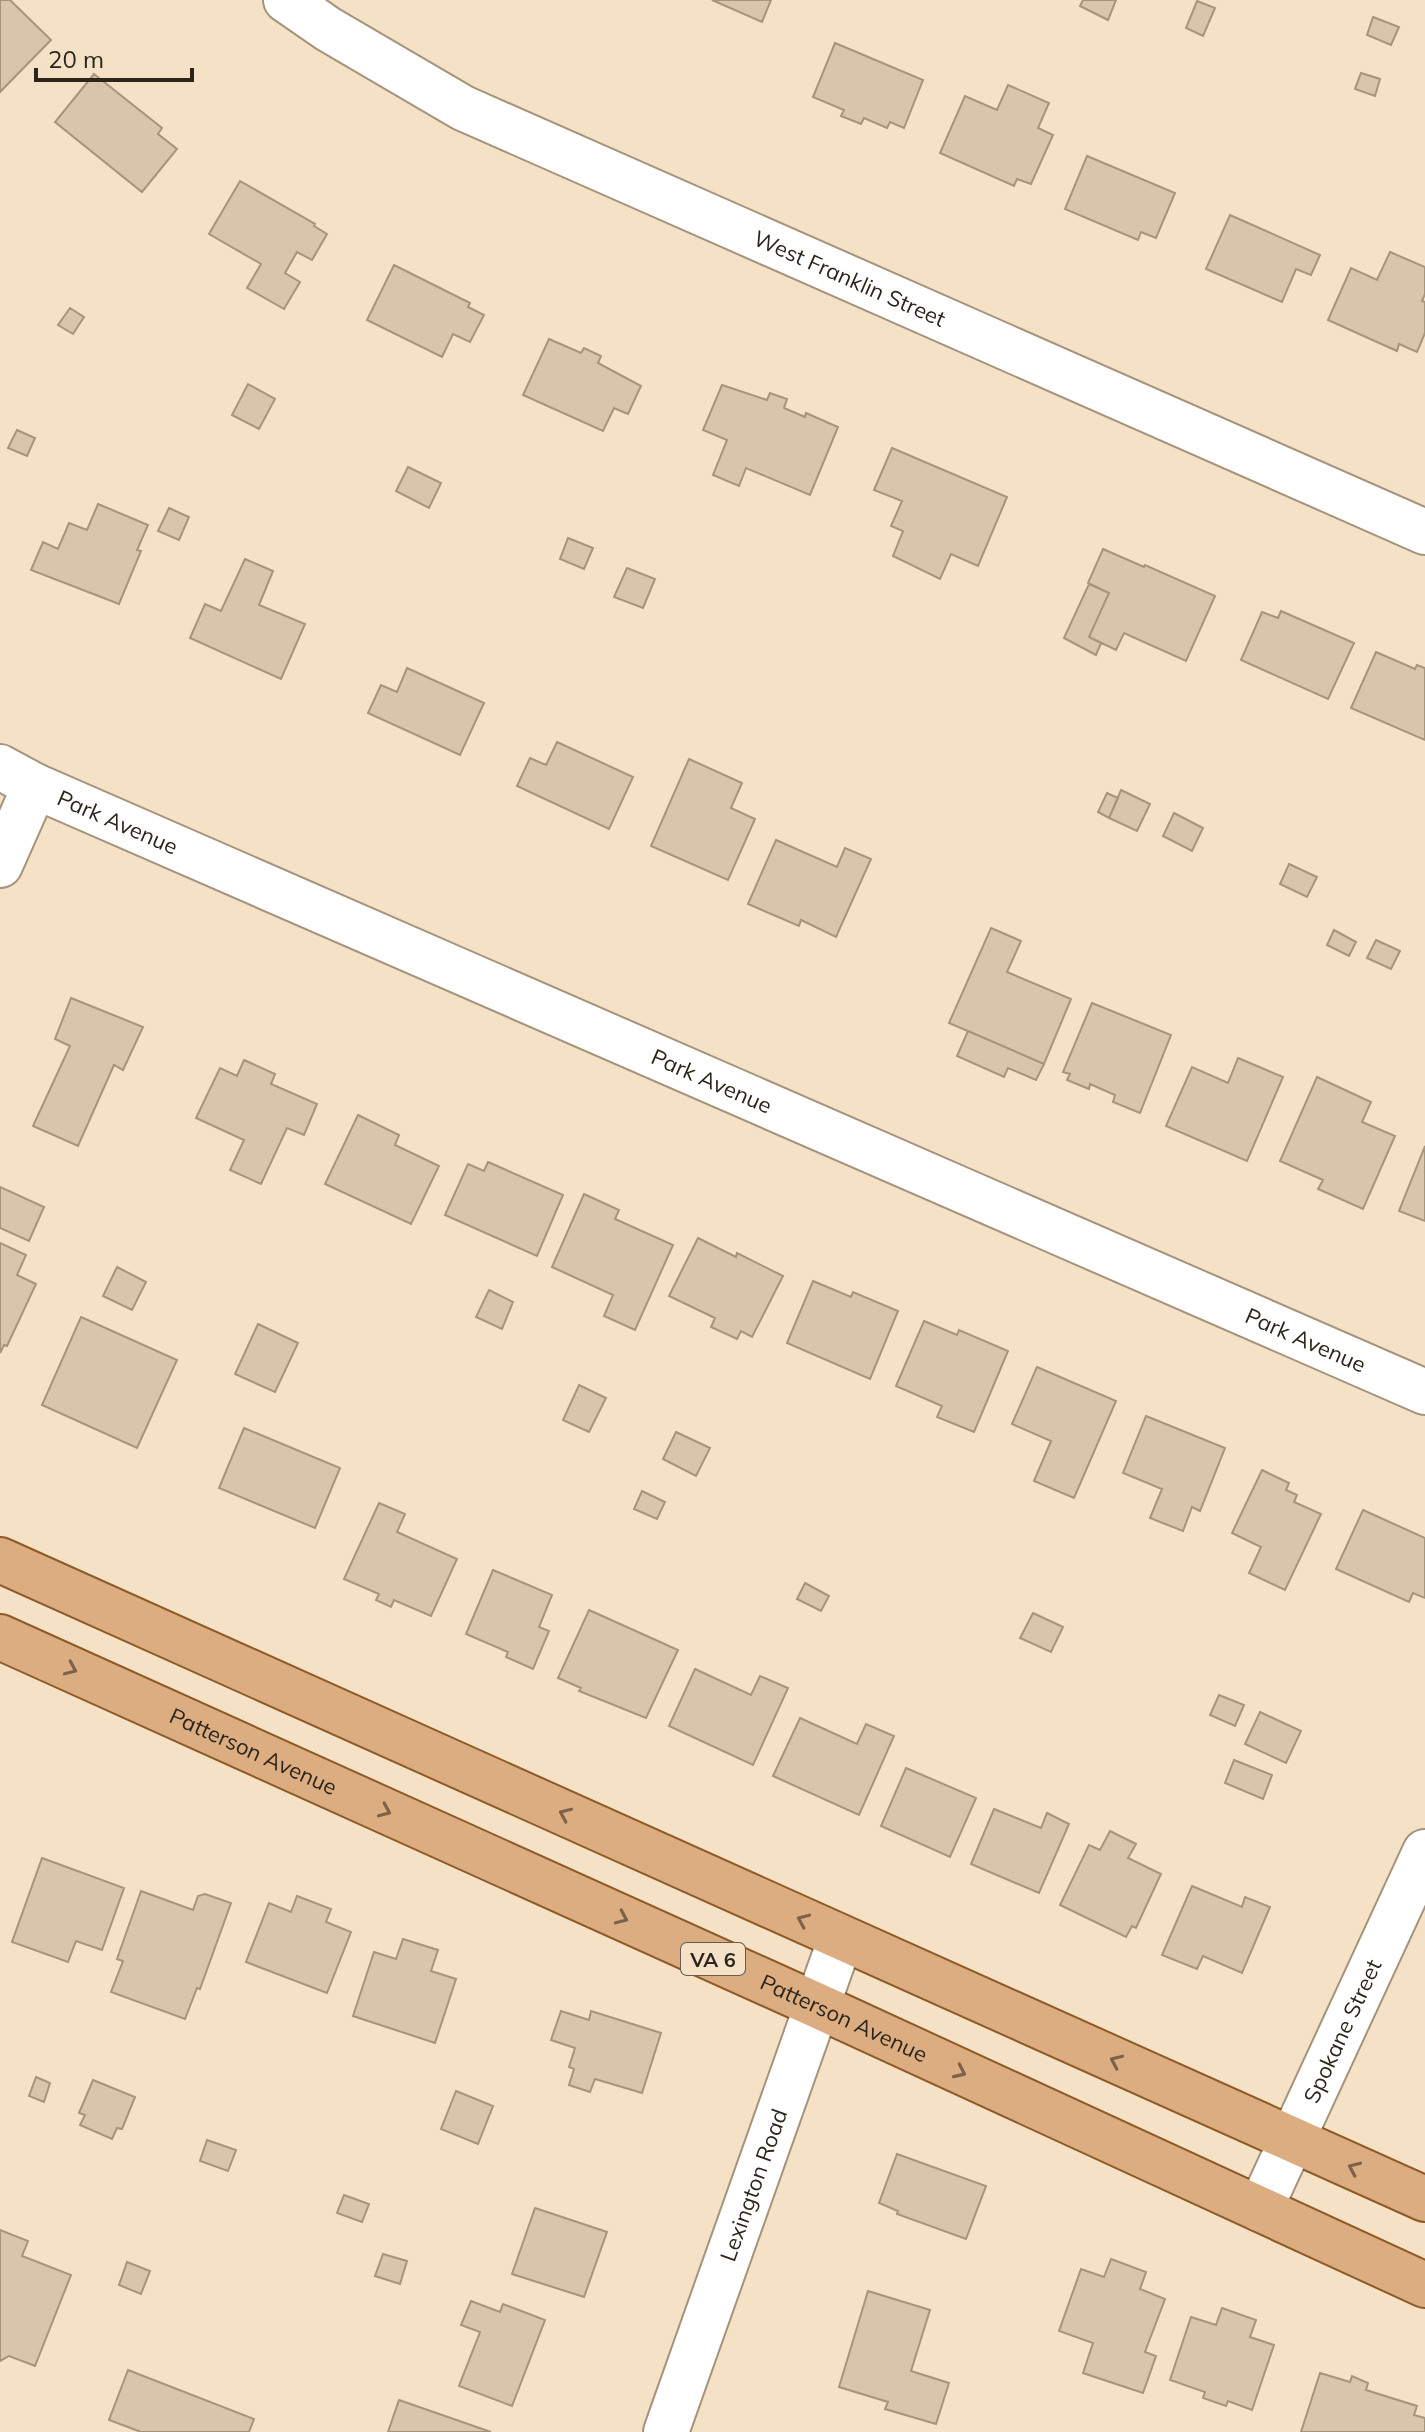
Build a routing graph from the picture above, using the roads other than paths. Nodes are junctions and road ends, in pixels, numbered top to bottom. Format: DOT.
graph roads {
  1 [pos="286,0"];
  2 [pos="1425,532"];
  3 [pos="17,777"];
  4 [pos="0,865"];
  5 [pos="1425,1392"];
  6 [pos="0,1560"];
  7 [pos="0,1637"];
  8 [pos="1425,1852"];
  9 [pos="841,1938"];
  10 [pos="816,2005"];
  11 [pos="1291,2140"];
  12 [pos="1425,2199"];
  13 [pos="1260,2209"];
  14 [pos="1425,2285"];
  15 [pos="666,2432"];
  1 -- 2 [label="street, West Franklin Street"];
  3 -- 4 [label="street"];
  3 -- 5 [label="street, Park Avenue"];
  9 -- 6 [label="main road, one-way"];
  7 -- 10 [label="main road, Patterson Avenue / VA 6, one-way"];
  8 -- 11 [label="street, Spokane Street"];
  9 -- 10 [label="street, Lexington Road"];
  11 -- 9 [label="main road, one-way"];
  10 -- 13 [label="main road, Patterson Avenue / VA 6, one-way"];
  10 -- 15 [label="street, Lexington Road"];
  12 -- 11 [label="main road, one-way"];
  11 -- 13 [label="street, Spokane Street"];
  13 -- 14 [label="main road, Patterson Avenue / VA 6"];
}
